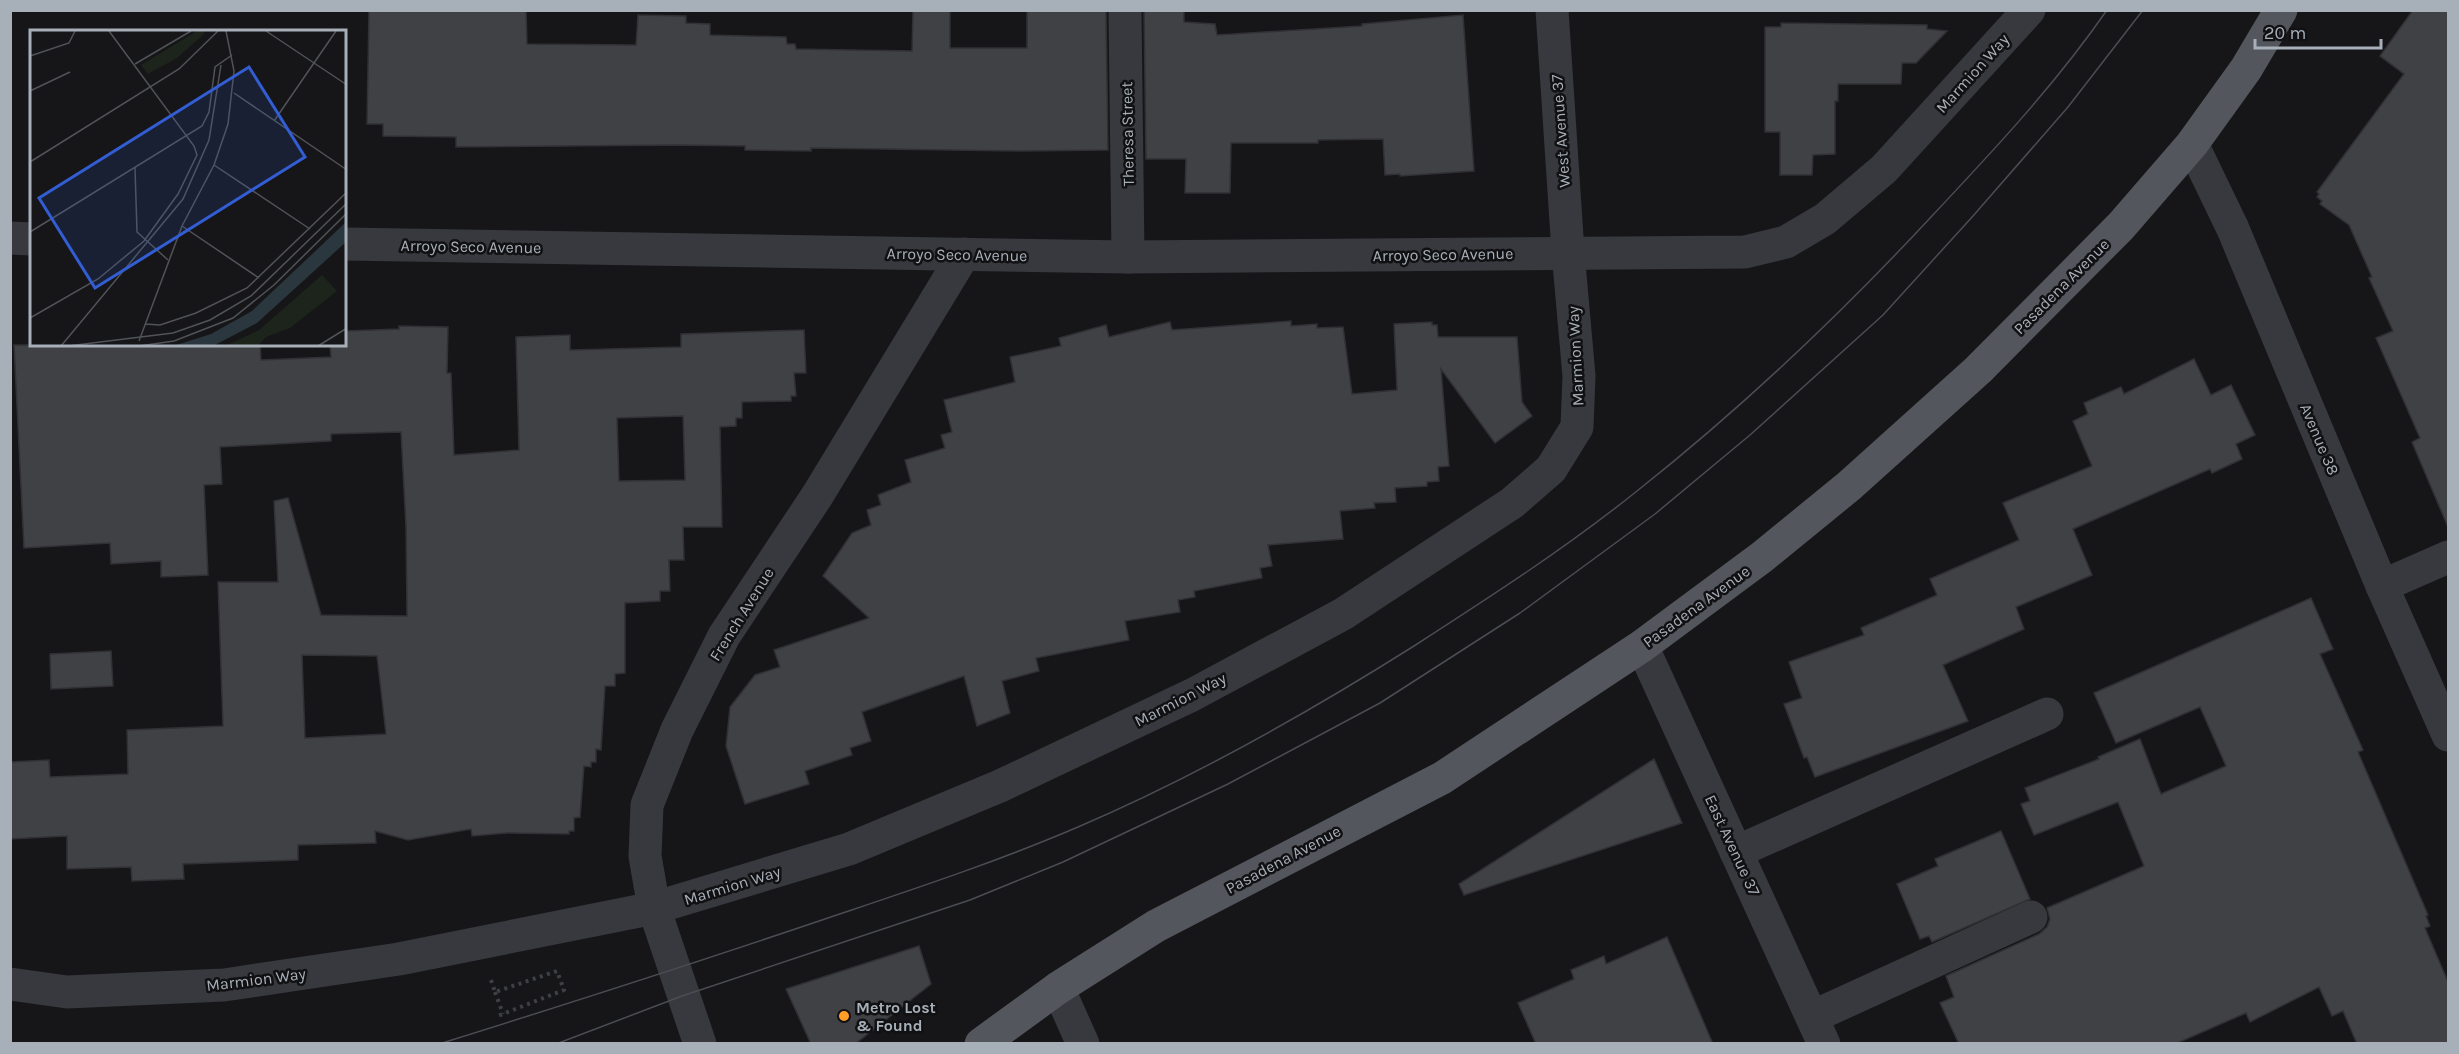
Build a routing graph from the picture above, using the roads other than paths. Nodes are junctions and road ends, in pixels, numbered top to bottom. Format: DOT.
graph roads {
  1 [pos="1125,10"];
  2 [pos="1552,10"];
  3 [pos="2029,10"];
  4 [pos="2281,10"];
  5 [pos="2192,144"];
  6 [pos="10,238"];
  7 [pos="30,239"];
  8 [pos="346,244"];
  9 [pos="1568,252"];
  10 [pos="964,254"];
  11 [pos="1128,257"];
  12 [pos="2448,557"];
  13 [pos="2382,586"];
  14 [pos="1642,645"];
  15 [pos="2047,714"];
  16 [pos="2448,735"];
  17 [pos="1737,852"];
  18 [pos="654,908"];
  19 [pos="2031,916"];
  20 [pos="10,984"];
  21 [pos="1058,988"];
  22 [pos="1818,1030"];
  23 [pos="700,1044"];
  24 [pos="981,1044"];
  25 [pos="1083,1044"];
  1 -- 11 [label="street, Theresa Street"];
  2 -- 9 [label="street, West Avenue 37"];
  3 -- 9 [label="street, Marmion Way"];
  4 -- 5 [label="main road, Pasadena Avenue"];
  5 -- 13 [label="street, Avenue 38"];
  5 -- 14 [label="main road, Pasadena Avenue"];
  6 -- 7 [label="street"];
  8 -- 10 [label="street, Arroyo Seco Avenue"];
  9 -- 11 [label="street, Arroyo Seco Avenue"];
  9 -- 18 [label="street, Marmion Way"];
  10 -- 11 [label="street, Arroyo Seco Avenue"];
  10 -- 18 [label="street, French Avenue"];
  12 -- 13 [label="street"];
  13 -- 16 [label="street, Avenue 38"];
  14 -- 17 [label="street, East Avenue 37"];
  14 -- 21 [label="main road, Pasadena Avenue"];
  15 -- 17 [label="street"];
  17 -- 22 [label="street, East Avenue 37"];
  18 -- 20 [label="street, Marmion Way"];
  18 -- 23 [label="street, French Avenue"];
  19 -- 22 [label="street"];
  21 -- 24 [label="main road, Pasadena Avenue"];
  21 -- 25 [label="street"];
}
